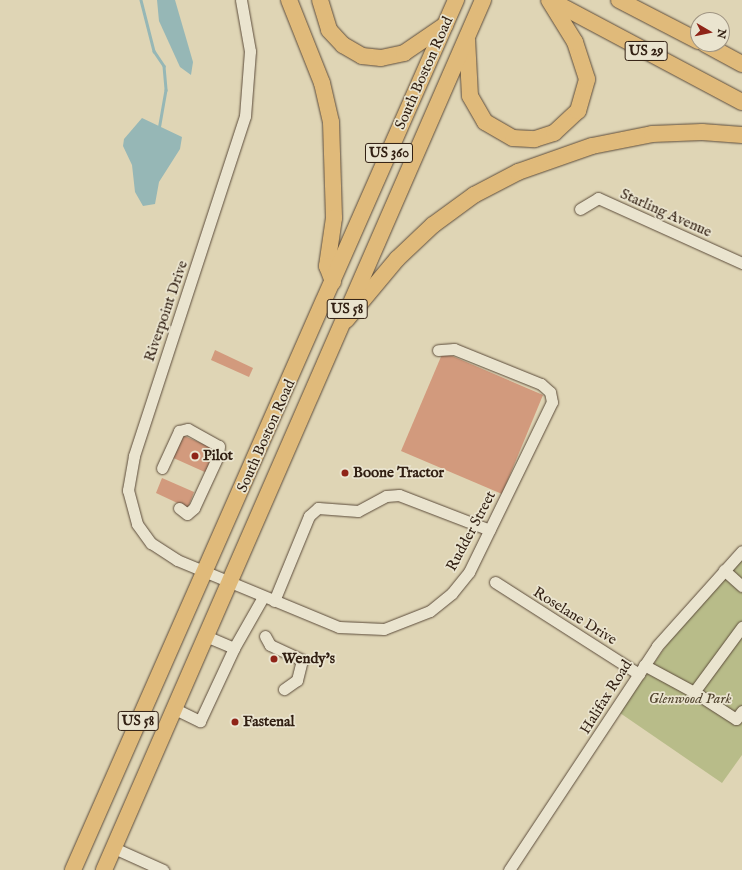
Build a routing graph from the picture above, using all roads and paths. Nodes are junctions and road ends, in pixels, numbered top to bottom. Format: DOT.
graph roads {
  1 [pos="241,0"];
  2 [pos="289,0"];
  3 [pos="320,0"];
  4 [pos="456,0"];
  5 [pos="549,0"];
  6 [pos="619,0"];
  7 [pos="481,4"];
  8 [pos="445,25"];
  9 [pos="467,36"];
  10 [pos="690,36"];
  11 [pos="730,48"];
  12 [pos="742,50"];
  13 [pos="720,52"];
  14 [pos="742,64"];
  15 [pos="742,102"];
  16 [pos="742,135"];
  17 [pos="580,209"];
  18 [pos="742,263"];
  19 [pos="333,282"];
  20 [pos="340,325"];
  21 [pos="438,350"];
  22 [pos="162,468"];
  23 [pos="179,508"];
  24 [pos="490,530"];
  25 [pos="742,551"];
  26 [pos="724,570"];
  27 [pos="206,572"];
  28 [pos="228,581"];
  29 [pos="495,582"];
  30 [pos="742,586"];
  31 [pos="263,597"];
  32 [pos="274,602"];
  33 [pos="742,627"];
  34 [pos="204,635"];
  35 [pos="265,636"];
  36 [pos="234,648"];
  37 [pos="642,670"];
  38 [pos="284,689"];
  39 [pos="694,692"];
  40 [pos="175,709"];
  41 [pos="742,711"];
  42 [pos="114,848"];
  43 [pos="73,870"];
  44 [pos="104,870"];
  45 [pos="163,870"];
  46 [pos="509,870"];
  1 -- 27 [label="street, Riverpoint Drive"];
  2 -- 19 [label="highway, US 58"];
  3 -- 8 [label="highway"];
  4 -- 8 [label="highway, South Boston Road / US 360"];
  5 -- 9 [label="highway"];
  5 -- 15 [label="highway, US 29"];
  6 -- 10 [label="highway, US 29"];
  7 -- 9 [label="highway, South Boston Road / US 58"];
  8 -- 19 [label="highway, South Boston Road / US 360"];
  9 -- 20 [label="highway, South Boston Road / US 58"];
  11 -- 12 [label="highway"];
  13 -- 14 [label="highway, US 29"];
  16 -- 20 [label="highway"];
  17 -- 18 [label="street, Starling Avenue"];
  19 -- 27 [label="highway, South Boston Road / US 58"];
  20 -- 28 [label="highway, South Boston Road / US 58"];
  21 -- 24 [label="street, Rudder Street"];
  22 -- 23 [label="street"];
  24 -- 32 [label="street, Rudder Street"];
  24 -- 32 [label="street"];
  25 -- 26 [label="street, Halifax Road"];
  26 -- 30 [label="street"];
  26 -- 37 [label="street, Halifax Road"];
  27 -- 28 [label="street, Riverpoint Drive"];
  27 -- 43 [label="highway, South Boston Road / US 58"];
  28 -- 31 [label="street, Rudder Street"];
  28 -- 34 [label="highway, South Boston Road / US 58"];
  29 -- 37 [label="street, Roselane Drive"];
  31 -- 32 [label="street, Rudder Street"];
  31 -- 36 [label="street"];
  33 -- 39 [label="street"];
  34 -- 36 [label="street"];
  34 -- 40 [label="highway, South Boston Road / US 58"];
  35 -- 38 [label="street"];
  36 -- 40 [label="street"];
  37 -- 39 [label="street, Roselane Drive"];
  37 -- 46 [label="street, Halifax Road"];
  39 -- 41 [label="street, Roselane Drive"];
  40 -- 42 [label="highway, South Boston Road / US 58"];
  42 -- 44 [label="highway, South Boston Road / US 58"];
  42 -- 45 [label="street"];
}
